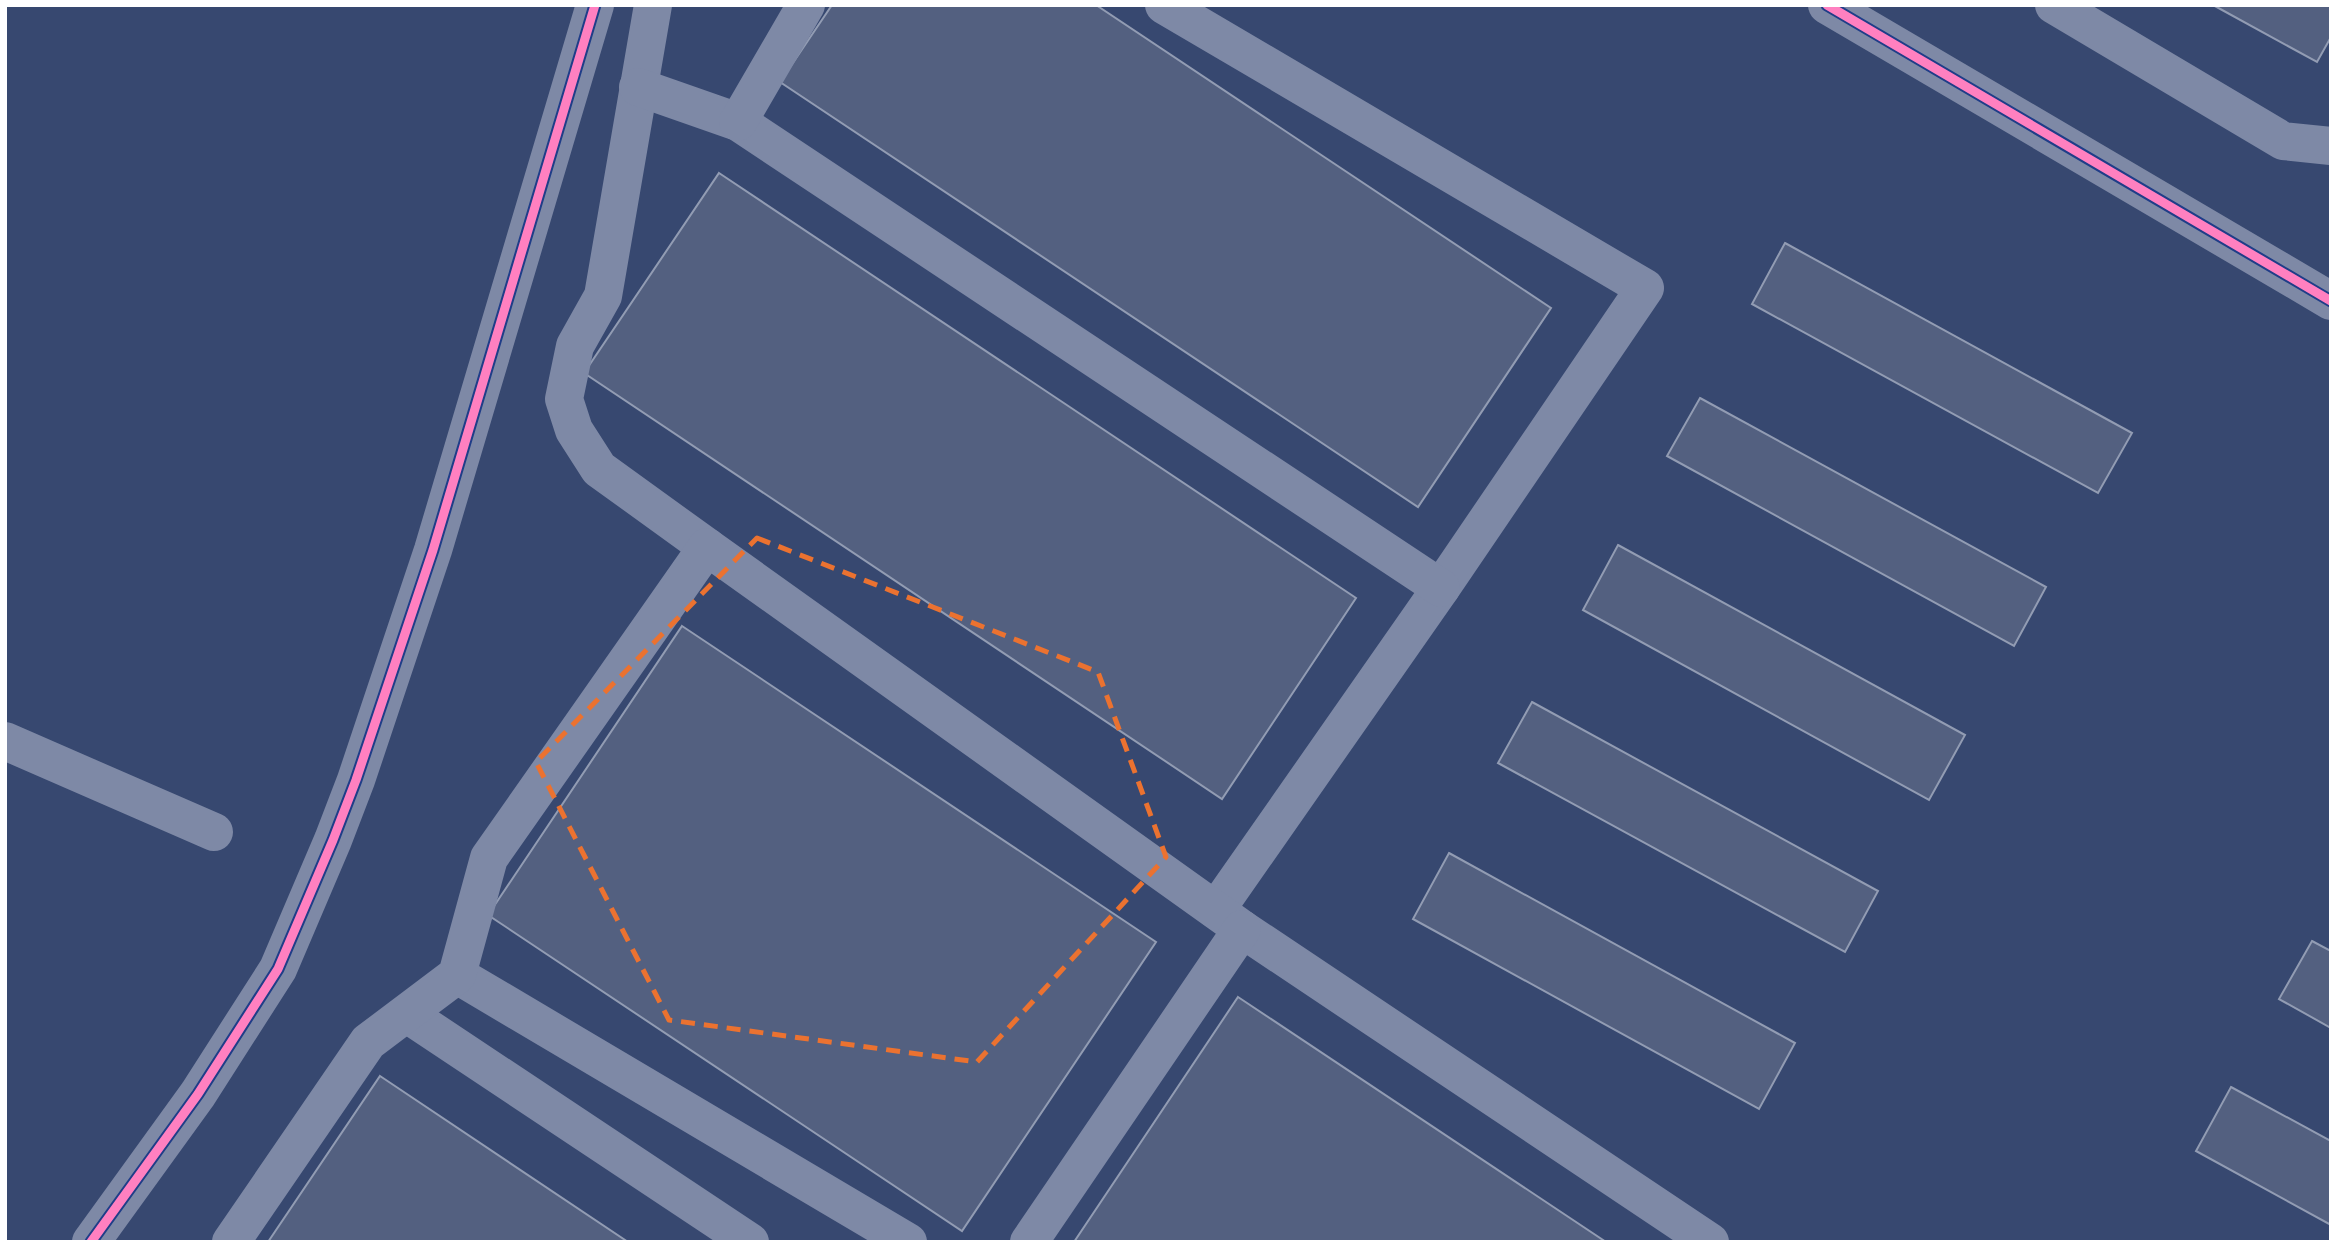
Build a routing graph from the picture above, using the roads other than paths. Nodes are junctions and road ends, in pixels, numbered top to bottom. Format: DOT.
graph roads {
  1 [pos="595,5"];
  2 [pos="653,5"];
  3 [pos="806,5"];
  4 [pos="1164,5"];
  5 [pos="1827,5"];
  6 [pos="2054,5"];
  7 [pos="638,87"];
  8 [pos="738,122"];
  9 [pos="2331,146"];
  10 [pos="2331,301"];
  11 [pos="707,547"];
  12 [pos="1441,588"];
  13 [pos="5,741"];
  14 [pos="214,832"];
  15 [pos="1229,920"];
  16 [pos="457,975"];
  17 [pos="407,1014"];
  18 [pos="92,1242"];
  19 [pos="232,1242"];
  20 [pos="750,1242"];
  21 [pos="908,1242"];
  22 [pos="1029,1242"];
  23 [pos="1710,1242"];
  1 -- 18 [label="street"];
  2 -- 7 [label="street"];
  3 -- 8 [label="street"];
  4 -- 12 [label="street"];
  5 -- 10 [label="street"];
  6 -- 9 [label="street"];
  7 -- 8 [label="street"];
  7 -- 11 [label="street"];
  8 -- 12 [label="street"];
  11 -- 15 [label="street"];
  11 -- 16 [label="street"];
  12 -- 15 [label="street"];
  13 -- 14 [label="street"];
  15 -- 22 [label="street"];
  15 -- 23 [label="street"];
  16 -- 17 [label="street"];
  16 -- 21 [label="street"];
  17 -- 19 [label="street"];
  17 -- 20 [label="street"];
}
